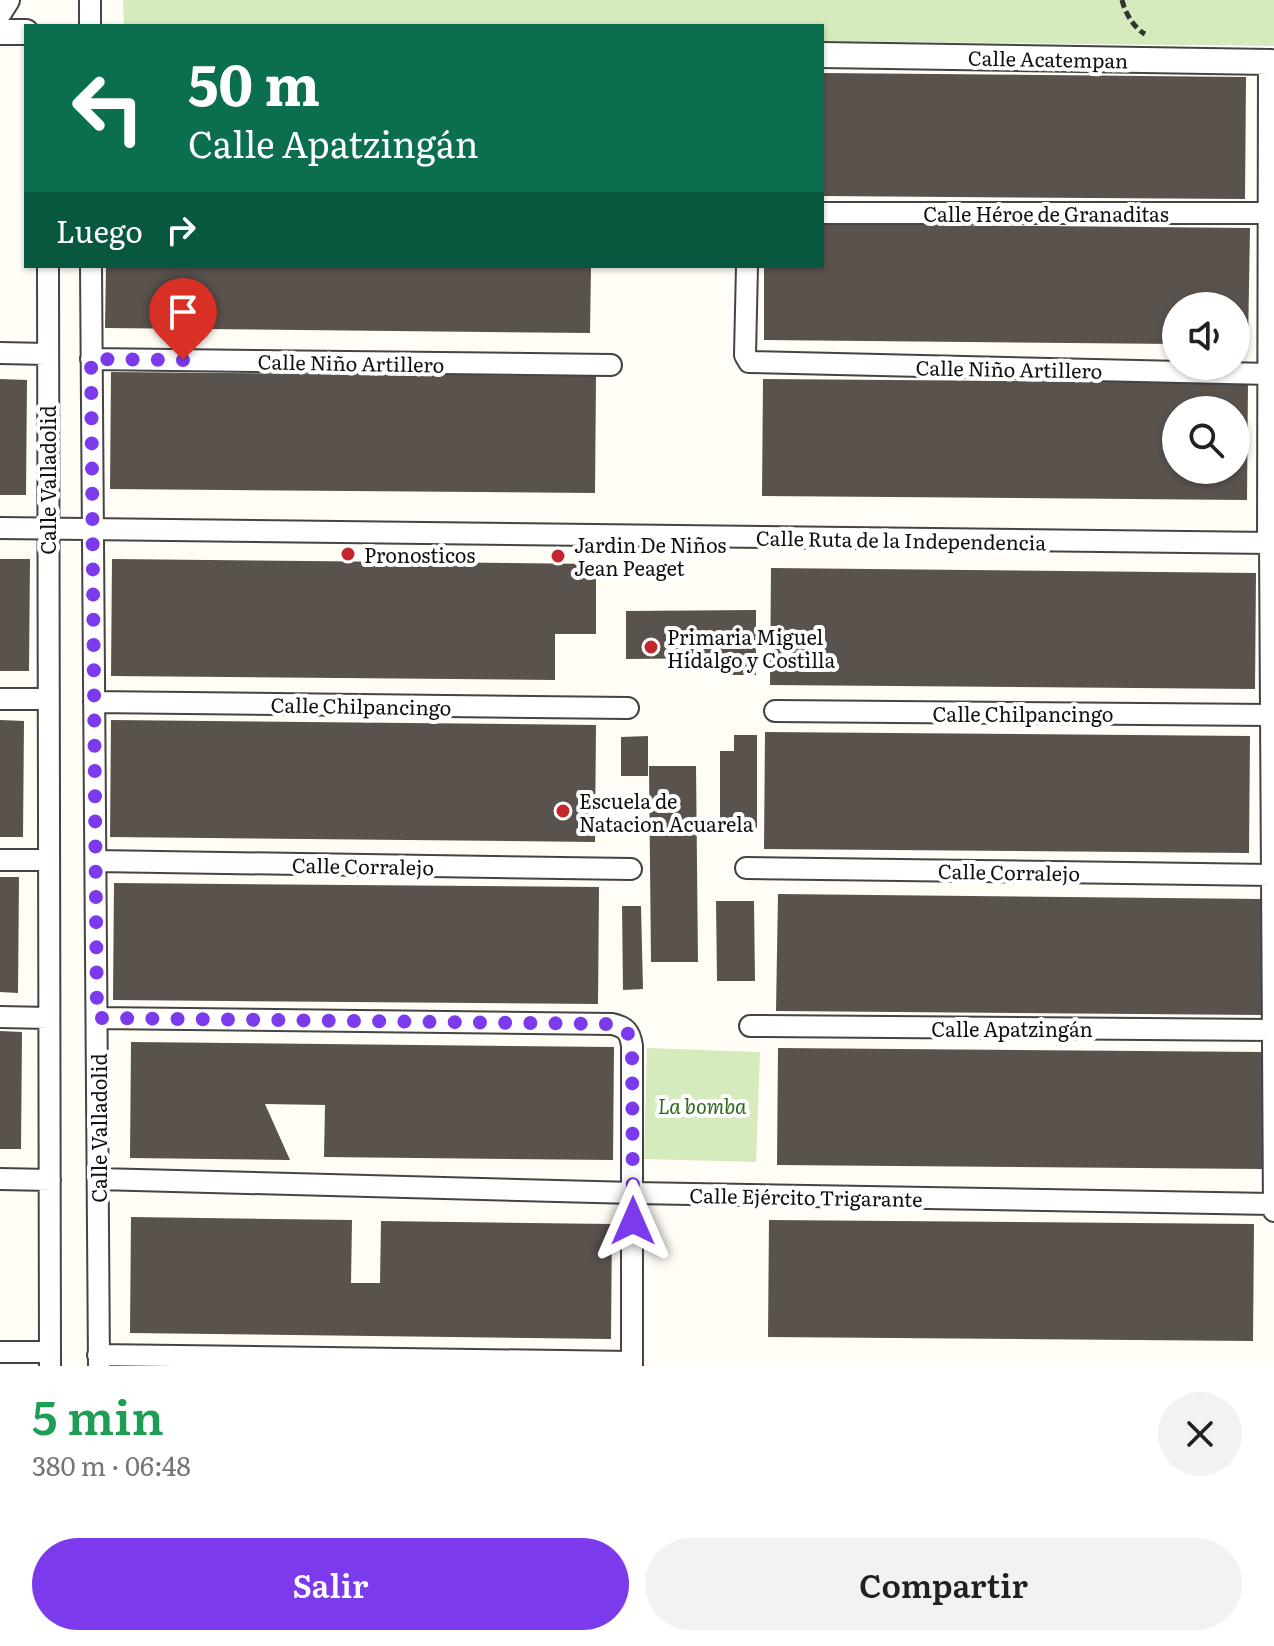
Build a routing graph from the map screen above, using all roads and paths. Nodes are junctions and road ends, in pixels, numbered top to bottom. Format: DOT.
graph roads {
  1 [pos="7,0"];
  2 [pos="90,0"];
  3 [pos="0,11"];
  4 [pos="90,24"];
  5 [pos="0,32"];
  6 [pos="24,32"];
  7 [pos="824,55"];
  8 [pos="1272,62"];
  9 [pos="824,213"];
  10 [pos="1271,213"];
  11 [pos="48,268"];
  12 [pos="91,268"];
  13 [pos="747,268"];
  14 [pos="0,353"];
  15 [pos="47,354"];
  16 [pos="91,359"];
  17 [pos="611,365"];
  18 [pos="1270,374"];
  19 [pos="0,528"];
  20 [pos="47,529"];
  21 [pos="92,529"];
  22 [pos="1272,543"];
  23 [pos="0,699"];
  24 [pos="48,699"];
  25 [pos="94,702"];
  26 [pos="628,708"];
  27 [pos="775,711"];
  28 [pos="1271,715"];
  29 [pos="0,860"];
  30 [pos="48,860"];
  31 [pos="96,861"];
  32 [pos="746,868"];
  33 [pos="631,869"];
  34 [pos="1272,875"];
  35 [pos="0,1017"];
  36 [pos="49,1018"];
  37 [pos="97,1018"];
  38 [pos="750,1026"];
  39 [pos="1273,1030"];
  40 [pos="0,1179"];
  41 [pos="98,1179"];
  42 [pos="50,1180"];
  43 [pos="634,1193"];
  44 [pos="1274,1204"];
  45 [pos="1274,1211"];
  46 [pos="0,1352"];
  47 [pos="50,1359"];
  48 [pos="98,1361"];
  49 [pos="632,1364"];
  1 -- 3 [label="street"];
  2 -- 4 [label="street"];
  5 -- 6 [label="street"];
  7 -- 8 [label="street, Calle Acatempan"];
  8 -- 10 [label="street"];
  9 -- 10 [label="street, Calle Héroe de Granaditas"];
  10 -- 18 [label="street"];
  11 -- 15 [label="street, Calle Valladolid"];
  12 -- 16 [label="street, Calle Valladolid"];
  13 -- 18 [label="street, Calle Niño Artillero"];
  14 -- 15 [label="street"];
  15 -- 20 [label="street, Calle Valladolid"];
  16 -- 17 [label="street, Calle Niño Artillero"];
  16 -- 21 [label="street, Calle Valladolid"];
  18 -- 22 [label="street"];
  19 -- 20 [label="street, Calle Ruta de la Independencia"];
  20 -- 21 [label="street, Calle Ruta de la Independencia"];
  20 -- 24 [label="street, Calle Valladolid"];
  21 -- 22 [label="street, Calle Ruta de la Independencia"];
  21 -- 25 [label="street, Calle Valladolid"];
  22 -- 28 [label="street"];
  23 -- 24 [label="street"];
  24 -- 30 [label="street, Calle Valladolid"];
  25 -- 26 [label="street, Calle Chilpancingo"];
  25 -- 31 [label="street, Calle Valladolid"];
  27 -- 28 [label="street, Calle Chilpancingo"];
  28 -- 34 [label="street"];
  29 -- 30 [label="street"];
  30 -- 36 [label="street, Calle Valladolid"];
  31 -- 33 [label="street, Calle Corralejo"];
  31 -- 37 [label="street, Calle Valladolid"];
  32 -- 34 [label="street, Calle Corralejo"];
  34 -- 39 [label="street"];
  35 -- 36 [label="street"];
  36 -- 42 [label="street, Calle Valladolid"];
  37 -- 41 [label="street, Calle Valladolid"];
  37 -- 43 [label="street"];
  38 -- 39 [label="street, Calle Apatzingán"];
  39 -- 44 [label="street"];
  40 -- 42 [label="street"];
  41 -- 43 [label="street, Calle Ejército Trigarante"];
  41 -- 48 [label="street, Calle Valladolid"];
  42 -- 47 [label="street, Calle Valladolid"];
  43 -- 44 [label="street, Calle Ejército Trigarante"];
  43 -- 49 [label="street"];
  44 -- 45 [label="street"];
  46 -- 47 [label="street"];
  48 -- 49 [label="street"];
}
